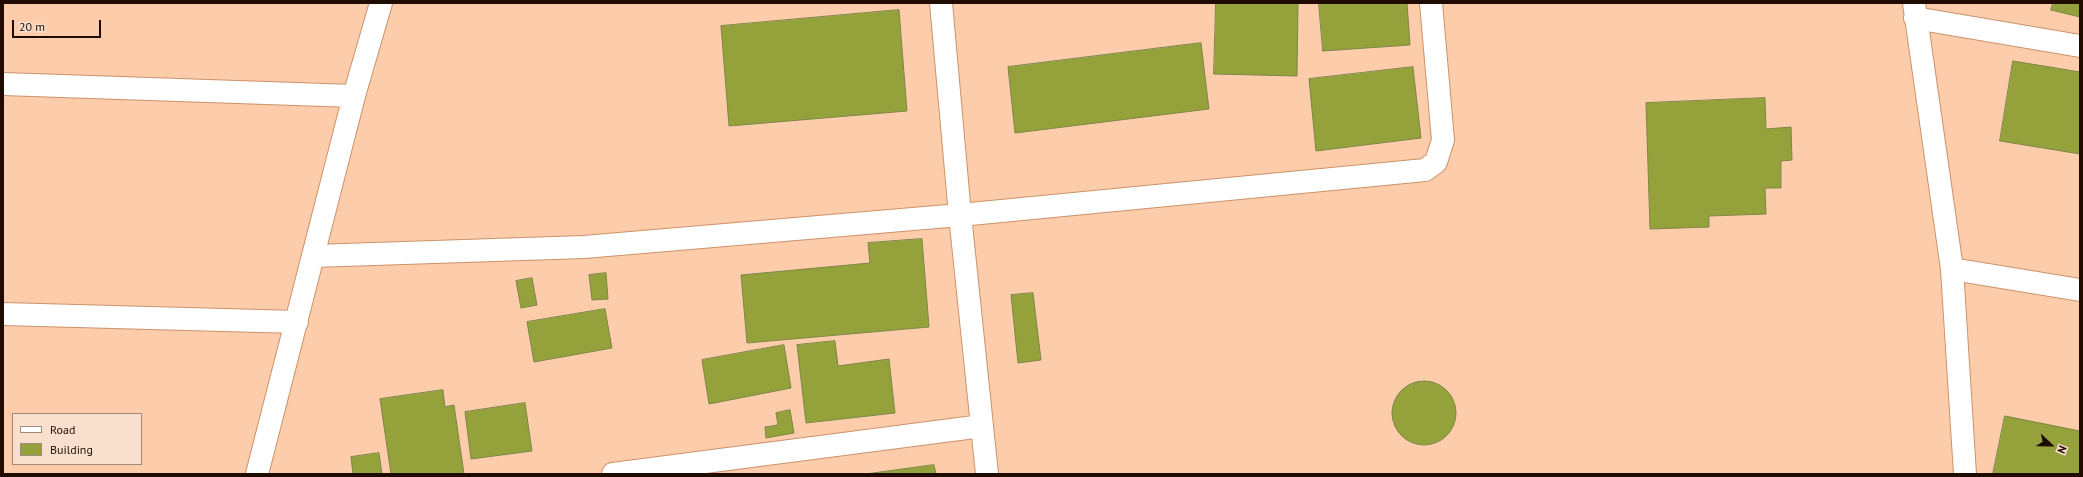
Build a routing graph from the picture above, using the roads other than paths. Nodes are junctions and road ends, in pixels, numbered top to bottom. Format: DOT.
graph roads {
  1 [pos="381,3"];
  2 [pos="941,3"];
  3 [pos="1431,3"];
  4 [pos="1914,11"];
  5 [pos="2080,46"];
  6 [pos="3,84"];
  7 [pos="354,96"];
  8 [pos="960,215"];
  9 [pos="314,256"];
  10 [pos="1952,270"];
  11 [pos="2080,290"];
  12 [pos="3,314"];
  13 [pos="297,322"];
  14 [pos="982,426"];
  15 [pos="257,474"];
  16 [pos="613,474"];
  17 [pos="987,474"];
  18 [pos="1965,474"];
  1 -- 7 [label="street"];
  2 -- 8 [label="street"];
  3 -- 8 [label="street"];
  4 -- 5 [label="street"];
  4 -- 10 [label="street"];
  6 -- 7 [label="street"];
  7 -- 9 [label="street"];
  8 -- 9 [label="street"];
  8 -- 14 [label="street"];
  9 -- 13 [label="street"];
  10 -- 11 [label="street"];
  10 -- 18 [label="street"];
  12 -- 13 [label="street"];
  13 -- 15 [label="street"];
  14 -- 16 [label="street"];
  14 -- 17 [label="street"];
}
